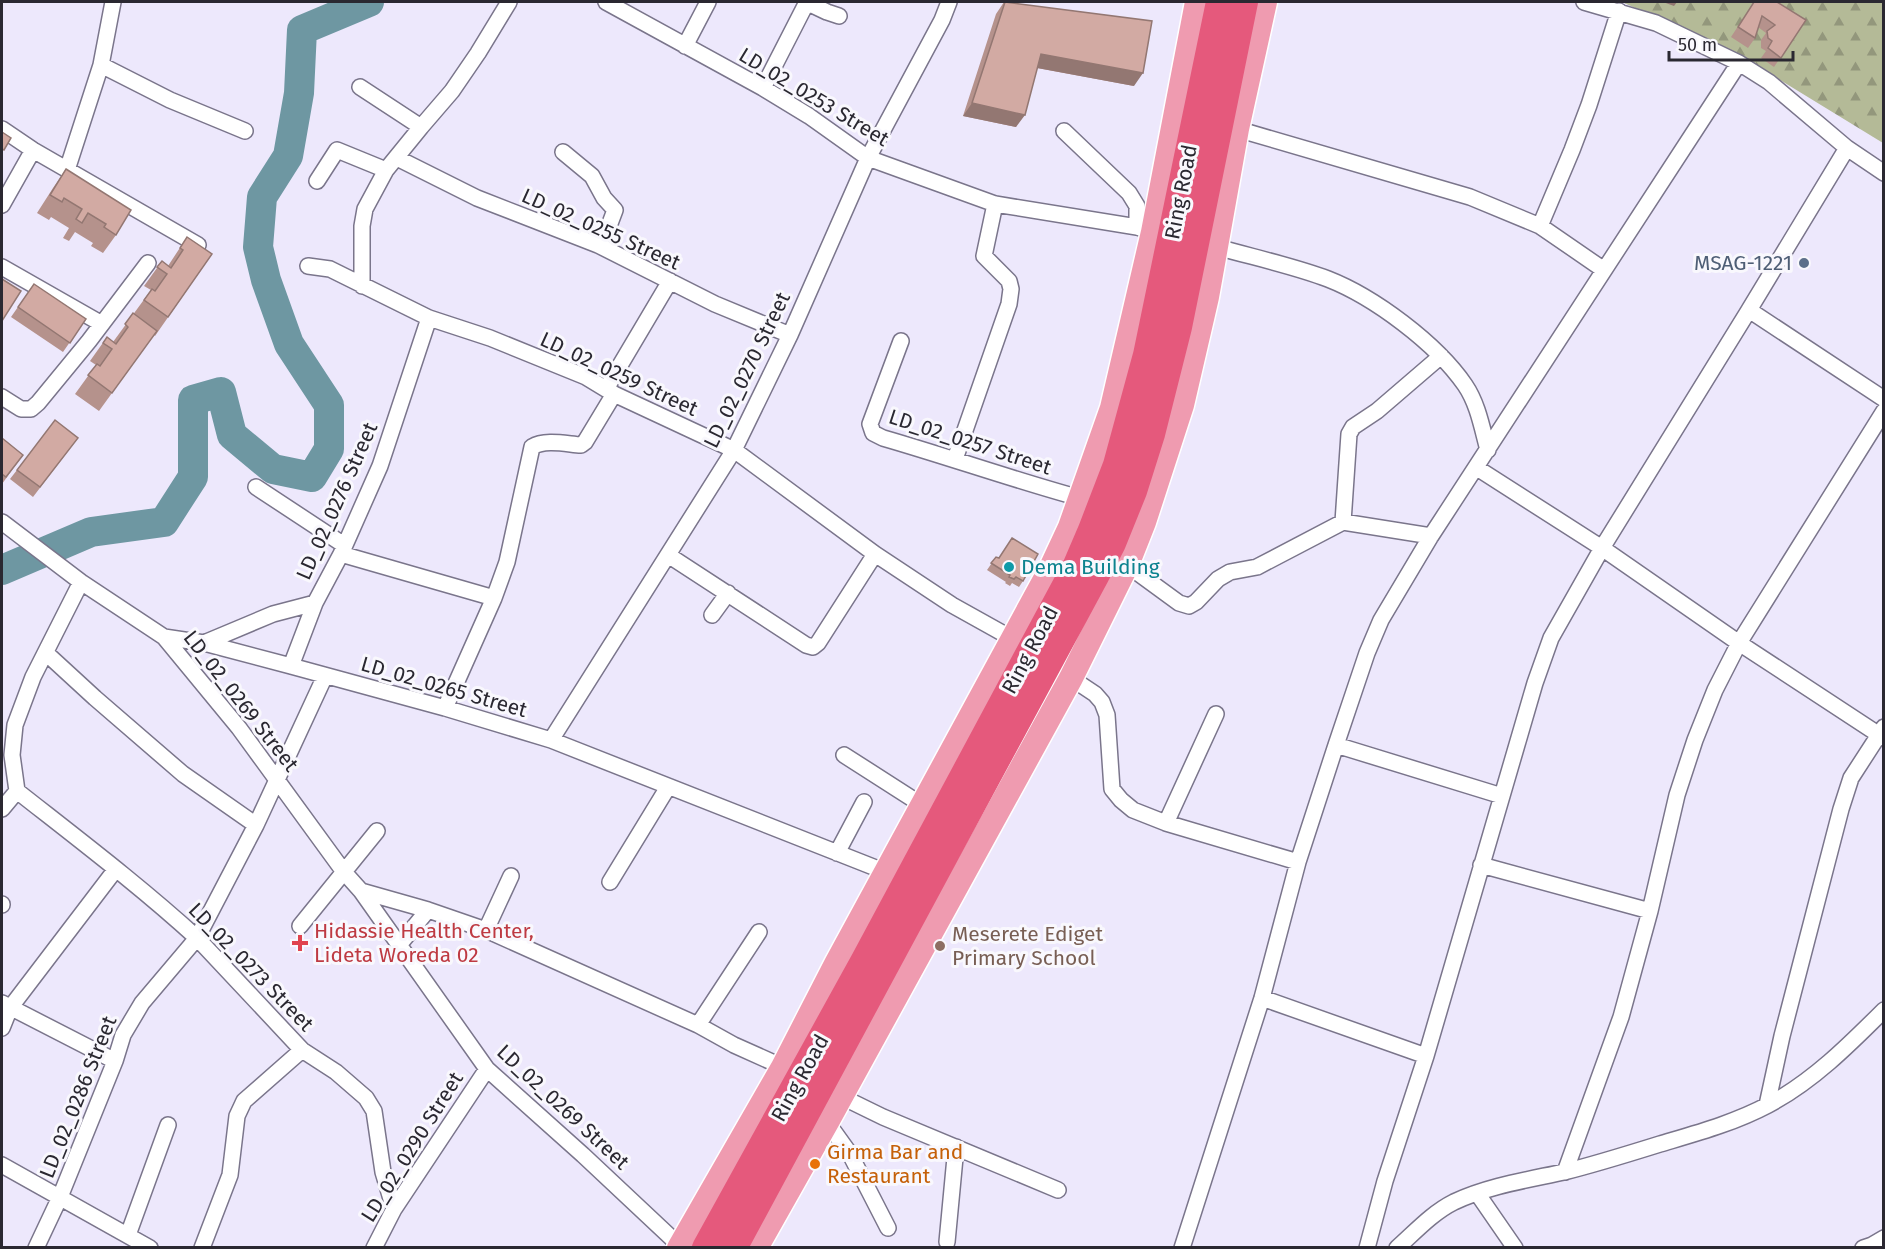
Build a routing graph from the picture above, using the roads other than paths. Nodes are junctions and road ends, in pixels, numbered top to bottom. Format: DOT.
graph roads {
  1 [pos="113,2"];
  2 [pos="509,2"];
  3 [pos="606,2"];
  4 [pos="708,2"];
  5 [pos="807,2"];
  6 [pos="949,2"];
  7 [pos="1197,2"];
  8 [pos="1220,2"];
  9 [pos="1244,2"];
  10 [pos="1265,2"];
  11 [pos="1584,2"];
  12 [pos="1619,11"];
  13 [pos="839,15"];
  14 [pos="685,46"];
  15 [pos="1738,63"];
  16 [pos="101,65"];
  17 [pos="360,87"];
  18 [pos="763,88"];
  19 [pos="421,127"];
  20 [pos="2,129"];
  21 [pos="1237,129"];
  22 [pos="245,131"];
  23 [pos="1064,131"];
  24 [pos="1847,148"];
  25 [pos="33,150"];
  26 [pos="563,152"];
  27 [pos="397,158"];
  28 [pos="868,158"];
  29 [pos="67,170"];
  30 [pos="386,171"];
  31 [pos="1884,173"];
  32 [pos="317,181"];
  33 [pos="994,204"];
  34 [pos="2,205"];
  35 [pos="1540,226"];
  36 [pos="1145,230"];
  37 [pos="198,245"];
  38 [pos="598,245"];
  39 [pos="1217,247"];
  40 [pos="148,263"];
  41 [pos="308,266"];
  42 [pos="2,267"];
  43 [pos="1604,270"];
  44 [pos="670,281"];
  45 [pos="362,286"];
  46 [pos="1749,310"];
  47 [pos="429,318"];
  48 [pos="102,324"];
  49 [pos="790,334"];
  50 [pos="901,341"];
  51 [pos="1441,356"];
  52 [pos="610,392"];
  53 [pos="2,398"];
  54 [pos="1884,399"];
  55 [pos="1884,411"];
  56 [pos="734,450"];
  57 [pos="1488,450"];
  58 [pos="954,459"];
  59 [pos="1477,468"];
  60 [pos="256,487"];
  61 [pos="1080,498"];
  62 [pos="2,522"];
  63 [pos="1343,522"];
  64 [pos="1431,536"];
  65 [pos="1602,548"];
  66 [pos="343,550"];
  67 [pos="875,554"];
  68 [pos="668,555"];
  69 [pos="1127,565"];
  70 [pos="81,582"];
  71 [pos="728,593"];
  72 [pos="494,598"];
  73 [pos="315,603"];
  74 [pos="712,615"];
  75 [pos="164,637"];
  76 [pos="1013,639"];
  77 [pos="204,643"];
  78 [pos="1739,644"];
  79 [pos="45,652"];
  80 [pos="291,666"];
  81 [pos="325,676"];
  82 [pos="1071,678"];
  83 [pos="445,708"];
  84 [pos="1216,714"];
  85 [pos="1882,733"];
  86 [pos="551,740"];
  87 [pos="1336,745"];
  88 [pos="844,755"];
  89 [pos="276,781"];
  90 [pos="668,787"];
  91 [pos="17,791"];
  92 [pos="1502,796"];
  93 [pos="864,802"];
  94 [pos="922,806"];
  95 [pos="2,809"];
  96 [pos="1166,823"];
  97 [pos="256,825"];
  98 [pos="377,831"];
  99 [pos="837,853"];
  100 [pos="1298,862"];
  101 [pos="1481,865"];
  102 [pos="116,869"];
  103 [pos="344,872"];
  104 [pos="886,872"];
  105 [pos="511,876"];
  106 [pos="610,882"];
  107 [pos="361,891"];
  108 [pos="428,910"];
  109 [pos="1650,911"];
  110 [pos="300,926"];
  111 [pos="486,930"];
  112 [pos="759,932"];
  113 [pos="197,938"];
  114 [pos="399,945"];
  115 [pos="1262,998"];
  116 [pos="6,1005"];
  117 [pos="1884,1010"];
  118 [pos="698,1025"];
  119 [pos="2,1028"];
  120 [pos="302,1050"];
  121 [pos="1426,1056"];
  122 [pos="115,1061"];
  123 [pos="783,1068"];
  124 [pos="487,1069"];
  125 [pos="840,1096"];
  126 [pos="1767,1106"];
  127 [pos="827,1122"];
  128 [pos="168,1125"];
  129 [pos="956,1147"];
  130 [pos="2,1166"];
  131 [pos="1565,1172"];
  132 [pos="1058,1190"];
  133 [pos="1477,1193"];
  134 [pos="60,1197"];
  135 [pos="394,1209"];
  136 [pos="888,1228"];
  137 [pos="128,1235"];
  138 [pos="1884,1238"];
  139 [pos="947,1242"];
  140 [pos="688,1247"];
  141 [pos="36,1248"];
  142 [pos="150,1248"];
  143 [pos="202,1248"];
  144 [pos="374,1248"];
  145 [pos="733,1248"];
  146 [pos="756,1248"];
  147 [pos="1182,1248"];
  148 [pos="1367,1248"];
  149 [pos="1397,1248"];
  150 [pos="1515,1248"];
  151 [pos="1863,1248"];
  1 -- 16 [label="street"];
  2 -- 19 [label="street"];
  3 -- 14 [label="street, LD_02_0253 Street"];
  4 -- 14 [label="street"];
  5 -- 13 [label="street"];
  5 -- 18 [label="street"];
  6 -- 28 [label="street, LD_02_0270 Street"];
  7 -- 36 [label="main road"];
  8 -- 140 [label="highway, Ring Road"];
  9 -- 145 [label="highway, Ring Road"];
  10 -- 21 [label="main road"];
  11 -- 12 [label="street"];
  12 -- 15 [label="street"];
  12 -- 35 [label="street"];
  14 -- 18 [label="street, LD_02_0253 Street"];
  15 -- 24 [label="street"];
  15 -- 43 [label="street"];
  16 -- 22 [label="street"];
  16 -- 29 [label="street"];
  17 -- 19 [label="street"];
  18 -- 28 [label="street, LD_02_0253 Street"];
  19 -- 27 [label="street"];
  20 -- 25 [label="street"];
  21 -- 35 [label="street"];
  21 -- 39 [label="main road"];
  23 -- 36 [label="street"];
  24 -- 31 [label="street"];
  24 -- 46 [label="street"];
  25 -- 29 [label="street"];
  25 -- 34 [label="street"];
  26 -- 38 [label="street"];
  27 -- 30 [label="street"];
  27 -- 38 [label="street, LD_02_0255 Street"];
  28 -- 33 [label="street, LD_02_0253 Street"];
  28 -- 49 [label="street, LD_02_0270 Street"];
  29 -- 37 [label="street"];
  30 -- 32 [label="street"];
  30 -- 45 [label="street"];
  33 -- 36 [label="street, LD_02_0253 Street"];
  33 -- 58 [label="street"];
  35 -- 43 [label="street"];
  36 -- 61 [label="main road"];
  38 -- 44 [label="street, LD_02_0255 Street"];
  39 -- 51 [label="street"];
  39 -- 69 [label="main road"];
  40 -- 48 [label="street"];
  41 -- 45 [label="street, LD_02_0259 Street"];
  42 -- 48 [label="street"];
  43 -- 57 [label="street"];
  44 -- 49 [label="street, LD_02_0255 Street"];
  44 -- 52 [label="street"];
  45 -- 47 [label="street, LD_02_0259 Street"];
  46 -- 54 [label="street"];
  46 -- 65 [label="street"];
  47 -- 52 [label="street, LD_02_0259 Street"];
  47 -- 66 [label="street, LD_02_0276 Street"];
  48 -- 53 [label="street"];
  49 -- 56 [label="street, LD_02_0270 Street"];
  50 -- 58 [label="street, LD_02_0257 Street"];
  51 -- 57 [label="street"];
  51 -- 63 [label="street"];
  52 -- 56 [label="street, LD_02_0259 Street"];
  52 -- 72 [label="street"];
  55 -- 78 [label="street"];
  56 -- 67 [label="street, LD_02_0259 Street"];
  56 -- 68 [label="street, LD_02_0270 Street"];
  57 -- 59 [label="street"];
  58 -- 61 [label="street, LD_02_0257 Street"];
  59 -- 64 [label="street"];
  59 -- 65 [label="street"];
  60 -- 66 [label="street"];
  61 -- 76 [label="main road"];
  62 -- 70 [label="street, LD_02_0269 Street"];
  63 -- 64 [label="street"];
  63 -- 69 [label="street"];
  64 -- 87 [label="street"];
  65 -- 78 [label="street"];
  65 -- 92 [label="street"];
  66 -- 72 [label="street"];
  66 -- 73 [label="street, LD_02_0276 Street"];
  67 -- 71 [label="street"];
  67 -- 76 [label="street, LD_02_0259 Street"];
  68 -- 71 [label="street"];
  68 -- 86 [label="street, LD_02_0270 Street"];
  69 -- 82 [label="main road"];
  70 -- 75 [label="street, LD_02_0269 Street"];
  70 -- 79 [label="street"];
  71 -- 74 [label="street"];
  72 -- 83 [label="street"];
  73 -- 77 [label="street"];
  73 -- 80 [label="street, LD_02_0276 Street"];
  75 -- 77 [label="street, LD_02_0265 Street"];
  75 -- 89 [label="street, LD_02_0269 Street"];
  76 -- 94 [label="main road"];
  77 -- 80 [label="street, LD_02_0265 Street"];
  78 -- 85 [label="street"];
  78 -- 109 [label="street"];
  79 -- 91 [label="street"];
  79 -- 97 [label="street"];
  80 -- 81 [label="street, LD_02_0265 Street"];
  81 -- 83 [label="street, LD_02_0265 Street"];
  81 -- 89 [label="street, LD_02_0286 Street"];
  82 -- 96 [label="street"];
  82 -- 125 [label="main road"];
  83 -- 86 [label="street, LD_02_0265 Street"];
  84 -- 96 [label="street"];
  85 -- 126 [label="street"];
  86 -- 90 [label="street, LD_02_0265 Street"];
  87 -- 92 [label="street"];
  87 -- 100 [label="street"];
  88 -- 94 [label="street"];
  89 -- 97 [label="street, LD_02_0286 Street"];
  89 -- 103 [label="street, LD_02_0269 Street"];
  90 -- 99 [label="street, LD_02_0265 Street"];
  90 -- 106 [label="street"];
  91 -- 95 [label="street"];
  91 -- 102 [label="street, LD_02_0273 Street"];
  92 -- 101 [label="street"];
  93 -- 99 [label="street"];
  94 -- 104 [label="main road"];
  96 -- 100 [label="street"];
  97 -- 113 [label="street, LD_02_0286 Street"];
  98 -- 103 [label="street"];
  99 -- 104 [label="street, LD_02_0265 Street"];
  100 -- 115 [label="street"];
  101 -- 109 [label="street"];
  101 -- 121 [label="street"];
  102 -- 113 [label="street, LD_02_0273 Street"];
  102 -- 116 [label="street"];
  103 -- 107 [label="street, LD_02_0269 Street"];
  103 -- 110 [label="street"];
  104 -- 123 [label="main road"];
  105 -- 111 [label="street"];
  107 -- 108 [label="street"];
  107 -- 114 [label="street, LD_02_0269 Street"];
  108 -- 111 [label="street"];
  108 -- 114 [label="street"];
  109 -- 131 [label="street"];
  111 -- 118 [label="street"];
  112 -- 118 [label="street"];
  113 -- 120 [label="street, LD_02_0273 Street"];
  113 -- 122 [label="street, LD_02_0286 Street"];
  114 -- 124 [label="street, LD_02_0269 Street"];
  115 -- 121 [label="street"];
  115 -- 147 [label="street"];
  116 -- 119 [label="street"];
  116 -- 122 [label="street"];
  117 -- 126 [label="street"];
  118 -- 123 [label="street"];
  120 -- 135 [label="street, LD_02_0273 Street"];
  120 -- 143 [label="street"];
  121 -- 148 [label="street"];
  122 -- 134 [label="street, LD_02_0286 Street"];
  123 -- 140 [label="main road"];
  124 -- 135 [label="street, LD_02_0290 Street"];
  124 -- 140 [label="street, LD_02_0269 Street"];
  125 -- 127 [label="main road"];
  125 -- 129 [label="street"];
  126 -- 131 [label="street"];
  127 -- 136 [label="street"];
  127 -- 146 [label="main road"];
  128 -- 137 [label="street"];
  129 -- 132 [label="street"];
  129 -- 139 [label="street"];
  130 -- 134 [label="street"];
  131 -- 133 [label="street"];
  133 -- 149 [label="street"];
  133 -- 150 [label="street"];
  134 -- 137 [label="street"];
  134 -- 141 [label="street, LD_02_0286 Street"];
  135 -- 144 [label="street, LD_02_0290 Street"];
  137 -- 142 [label="street"];
  138 -- 151 [label="street"];
}
